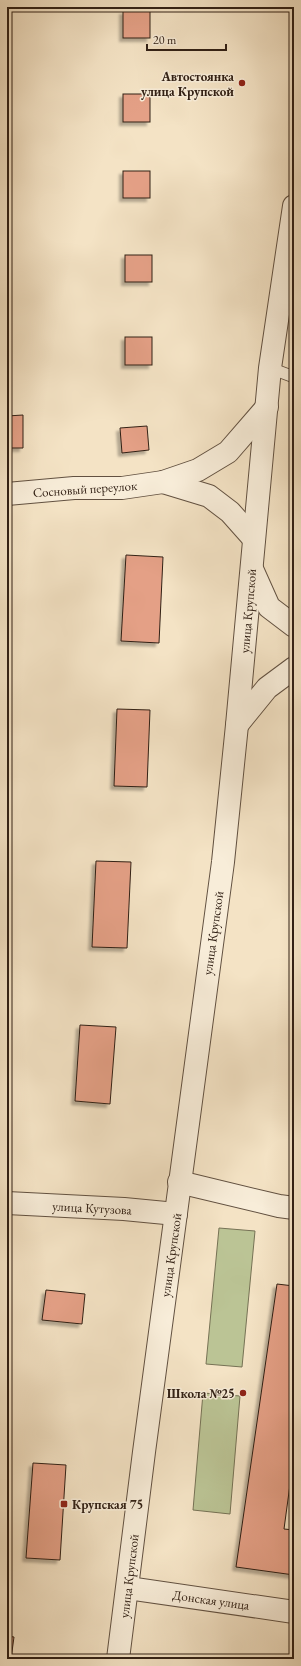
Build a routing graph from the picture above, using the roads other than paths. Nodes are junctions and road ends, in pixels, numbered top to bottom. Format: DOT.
graph roads {
  1 [pos="294,206"];
  2 [pos="270,368"];
  3 [pos="294,377"];
  4 [pos="267,407"];
  5 [pos="163,482"];
  6 [pos="7,494"];
  7 [pos="254,539"];
  8 [pos="252,568"];
  9 [pos="294,626"];
  10 [pos="294,668"];
  11 [pos="237,725"];
  12 [pos="179,1182"];
  13 [pos="7,1203"];
  14 [pos="294,1208"];
  15 [pos="176,1214"];
  16 [pos="128,1588"];
  17 [pos="294,1612"];
  18 [pos="118,1659"];
  1 -- 2 [label="street, улица Крупской"];
  2 -- 3 [label="lane"];
  2 -- 4 [label="street, улица Крупской"];
  4 -- 5 [label="street, Сосновый переулок"];
  4 -- 7 [label="street, улица Крупской"];
  5 -- 6 [label="street, Сосновый переулок"];
  5 -- 7 [label="street, Сосновый переулок"];
  7 -- 8 [label="street, улица Крупской"];
  8 -- 9 [label="street"];
  8 -- 11 [label="street, улица Крупской"];
  10 -- 11 [label="street"];
  11 -- 12 [label="street, улица Крупской"];
  12 -- 14 [label="street"];
  12 -- 15 [label="street, улица Крупской"];
  13 -- 15 [label="street, улица Кутузова"];
  15 -- 16 [label="street, улица Крупской"];
  16 -- 17 [label="street, Донская улица"];
  16 -- 18 [label="street, улица Крупской"];
}
